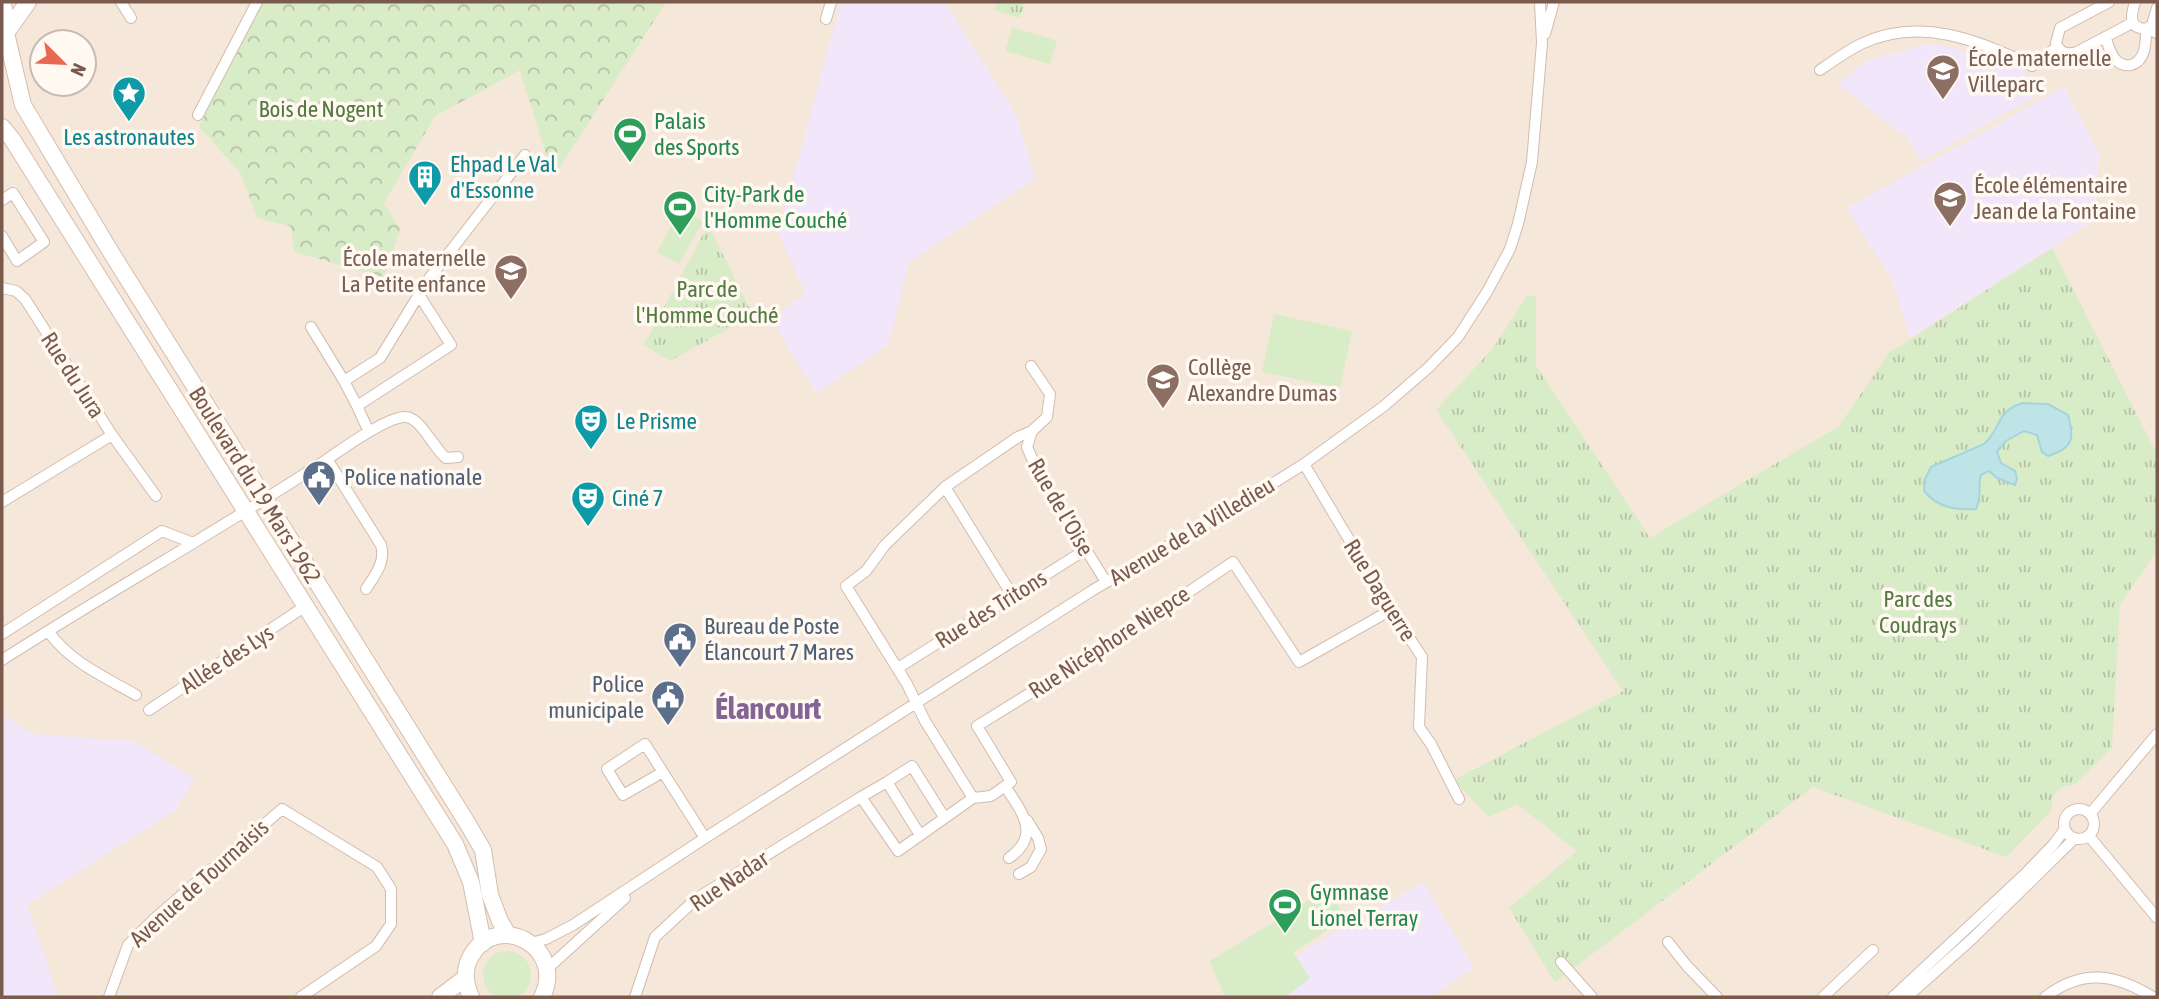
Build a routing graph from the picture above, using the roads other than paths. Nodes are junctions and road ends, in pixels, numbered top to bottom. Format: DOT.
graph roads {
  1 [pos="2,2"];
  2 [pos="28,2"];
  3 [pos="121,2"];
  4 [pos="257,2"];
  5 [pos="831,2"];
  6 [pos="1540,2"];
  7 [pos="1554,2"];
  8 [pos="2109,2"];
  9 [pos="2135,2"];
  10 [pos="2157,8"];
  11 [pos="131,18"];
  12 [pos="826,19"];
  13 [pos="2133,23"];
  14 [pos="2146,29"];
  15 [pos="2157,33"];
  16 [pos="2105,37"];
  17 [pos="4,38"];
  18 [pos="1542,43"];
  19 [pos="2057,47"];
  20 [pos="1820,70"];
  21 [pos="198,115"];
  22 [pos="2,127"];
  23 [pos="525,155"];
  24 [pos="2,200"];
  25 [pos="2,236"];
  26 [pos="2,288"];
  27 [pos="419,295"];
  28 [pos="311,327"];
  29 [pos="1031,366"];
  30 [pos="344,381"];
  31 [pos="357,406"];
  32 [pos="1032,430"];
  33 [pos="369,432"];
  34 [pos="112,435"];
  35 [pos="458,457"];
  36 [pos="327,459"];
  37 [pos="1304,464"];
  38 [pos="945,487"];
  39 [pos="156,496"];
  40 [pos="265,500"];
  41 [pos="2,502"];
  42 [pos="246,510"];
  43 [pos="193,543"];
  44 [pos="1085,550"];
  45 [pos="1106,582"];
  46 [pos="366,589"];
  47 [pos="1012,595"];
  48 [pos="304,607"];
  49 [pos="1391,610"];
  50 [pos="48,631"];
  51 [pos="2,634"];
  52 [pos="2,660"];
  53 [pos="898,668"];
  54 [pos="136,695"];
  55 [pos="918,703"];
  56 [pos="149,710"];
  57 [pos="2157,734"];
  58 [pos="663,772"];
  59 [pos="887,782"];
  60 [pos="1005,786"];
  61 [pos="861,797"];
  62 [pos="973,798"];
  63 [pos="1459,799"];
  64 [pos="2090,814"];
  65 [pos="944,817"];
  66 [pos="1025,819"];
  67 [pos="2065,829"];
  68 [pos="920,835"];
  69 [pos="2089,836"];
  70 [pos="705,838"];
  71 [pos="2075,838"];
  72 [pos="1009,858"];
  73 [pos="1019,874"];
  74 [pos="650,875"];
  75 [pos="2157,918"];
  76 [pos="508,935"];
  77 [pos="1668,942"];
  78 [pos="483,943"];
  79 [pos="531,943"];
  80 [pos="1873,950"];
  81 [pos="1561,962"];
  82 [pos="547,969"];
  83 [pos="465,978"];
  84 [pos="548,995"];
  85 [pos="109,997"];
  86 [pos="301,997"];
  87 [pos="440,997"];
  88 [pos="471,997"];
  89 [pos="635,997"];
  90 [pos="1592,997"];
  91 [pos="1717,997"];
  92 [pos="1823,997"];
  93 [pos="1892,997"];
  94 [pos="1907,997"];
  95 [pos="2045,997"];
  96 [pos="2156,997"];
  1 -- 17 [label="street, Boulevard du 19 Mars 1962"];
  2 -- 17 [label="street"];
  3 -- 11 [label="street"];
  4 -- 21 [label="street"];
  5 -- 12 [label="street"];
  6 -- 18 [label="street, Avenue de la Villedieu"];
  7 -- 18 [label="street, Avenue de la Villedieu"];
  8 -- 19 [label="street"];
  9 -- 13 [label="street"];
  10 -- 14 [label="street"];
  13 -- 14 [label="street"];
  13 -- 16 [label="street"];
  14 -- 15 [label="street"];
  14 -- 16 [label="street"];
  16 -- 19 [label="street"];
  17 -- 40 [label="street, Boulevard du 19 Mars 1962"];
  18 -- 37 [label="street, Avenue de la Villedieu"];
  19 -- 20 [label="street"];
  22 -- 42 [label="street, Boulevard du 19 Mars 1962"];
  23 -- 27 [label="street"];
  24 -- 25 [label="street"];
  26 -- 34 [label="street, Rue du Jura"];
  27 -- 30 [label="street"];
  27 -- 31 [label="street"];
  28 -- 30 [label="street"];
  29 -- 32 [label="street"];
  30 -- 31 [label="street"];
  31 -- 33 [label="street"];
  32 -- 38 [label="street"];
  32 -- 44 [label="street, Rue de l'Oise"];
  33 -- 35 [label="street"];
  33 -- 36 [label="street"];
  34 -- 39 [label="street"];
  34 -- 41 [label="street, Rue du Jura"];
  36 -- 40 [label="street"];
  36 -- 46 [label="street"];
  37 -- 45 [label="street, Avenue de la Villedieu"];
  37 -- 49 [label="street, Rue Daguerre"];
  38 -- 47 [label="street"];
  38 -- 53 [label="street"];
  40 -- 42 [label="street"];
  40 -- 76 [label="street, Boulevard du 19 Mars 1962"];
  42 -- 43 [label="street"];
  42 -- 48 [label="street, Boulevard du 19 Mars 1962"];
  43 -- 50 [label="street"];
  43 -- 51 [label="street"];
  44 -- 45 [label="street, Rue de l'Oise"];
  44 -- 47 [label="street, Rue des Tritons"];
  45 -- 55 [label="street, Avenue de la Villedieu"];
  47 -- 53 [label="street, Rue des Tritons"];
  48 -- 56 [label="street, Allée des Lys"];
  48 -- 78 [label="street, Boulevard du 19 Mars 1962"];
  49 -- 60 [label="street, Rue Nicéphore Niepce"];
  49 -- 63 [label="street, Rue Daguerre"];
  50 -- 52 [label="street"];
  50 -- 54 [label="street"];
  53 -- 55 [label="street"];
  55 -- 62 [label="street"];
  55 -- 70 [label="street, Avenue de la Villedieu"];
  57 -- 64 [label="street"];
  58 -- 58 [label="street"];
  58 -- 70 [label="street"];
  59 -- 61 [label="street, Rue Nadar"];
  59 -- 65 [label="street, Rue Nadar"];
  59 -- 68 [label="street"];
  60 -- 62 [label="street"];
  60 -- 66 [label="street"];
  61 -- 68 [label="street"];
  61 -- 89 [label="street, Rue Nadar"];
  62 -- 65 [label="street"];
  64 -- 67 [label="street"];
  64 -- 69 [label="street"];
  65 -- 68 [label="street"];
  66 -- 72 [label="street"];
  66 -- 73 [label="street"];
  67 -- 71 [label="street"];
  67 -- 93 [label="street"];
  69 -- 71 [label="street"];
  69 -- 75 [label="street"];
  70 -- 74 [label="street, Avenue de la Villedieu"];
  71 -- 94 [label="street"];
  74 -- 79 [label="street, Avenue de la Villedieu"];
  74 -- 82 [label="street, Avenue de la Villedieu"];
  76 -- 78 [label="street"];
  76 -- 79 [label="street"];
  77 -- 91 [label="street"];
  78 -- 83 [label="street"];
  79 -- 82 [label="street"];
  80 -- 92 [label="street"];
  81 -- 90 [label="street"];
  82 -- 84 [label="street"];
  83 -- 87 [label="street"];
  83 -- 88 [label="street"];
  85 -- 86 [label="street, Avenue de Tournaisis"];
  95 -- 96 [label="street"];
}
